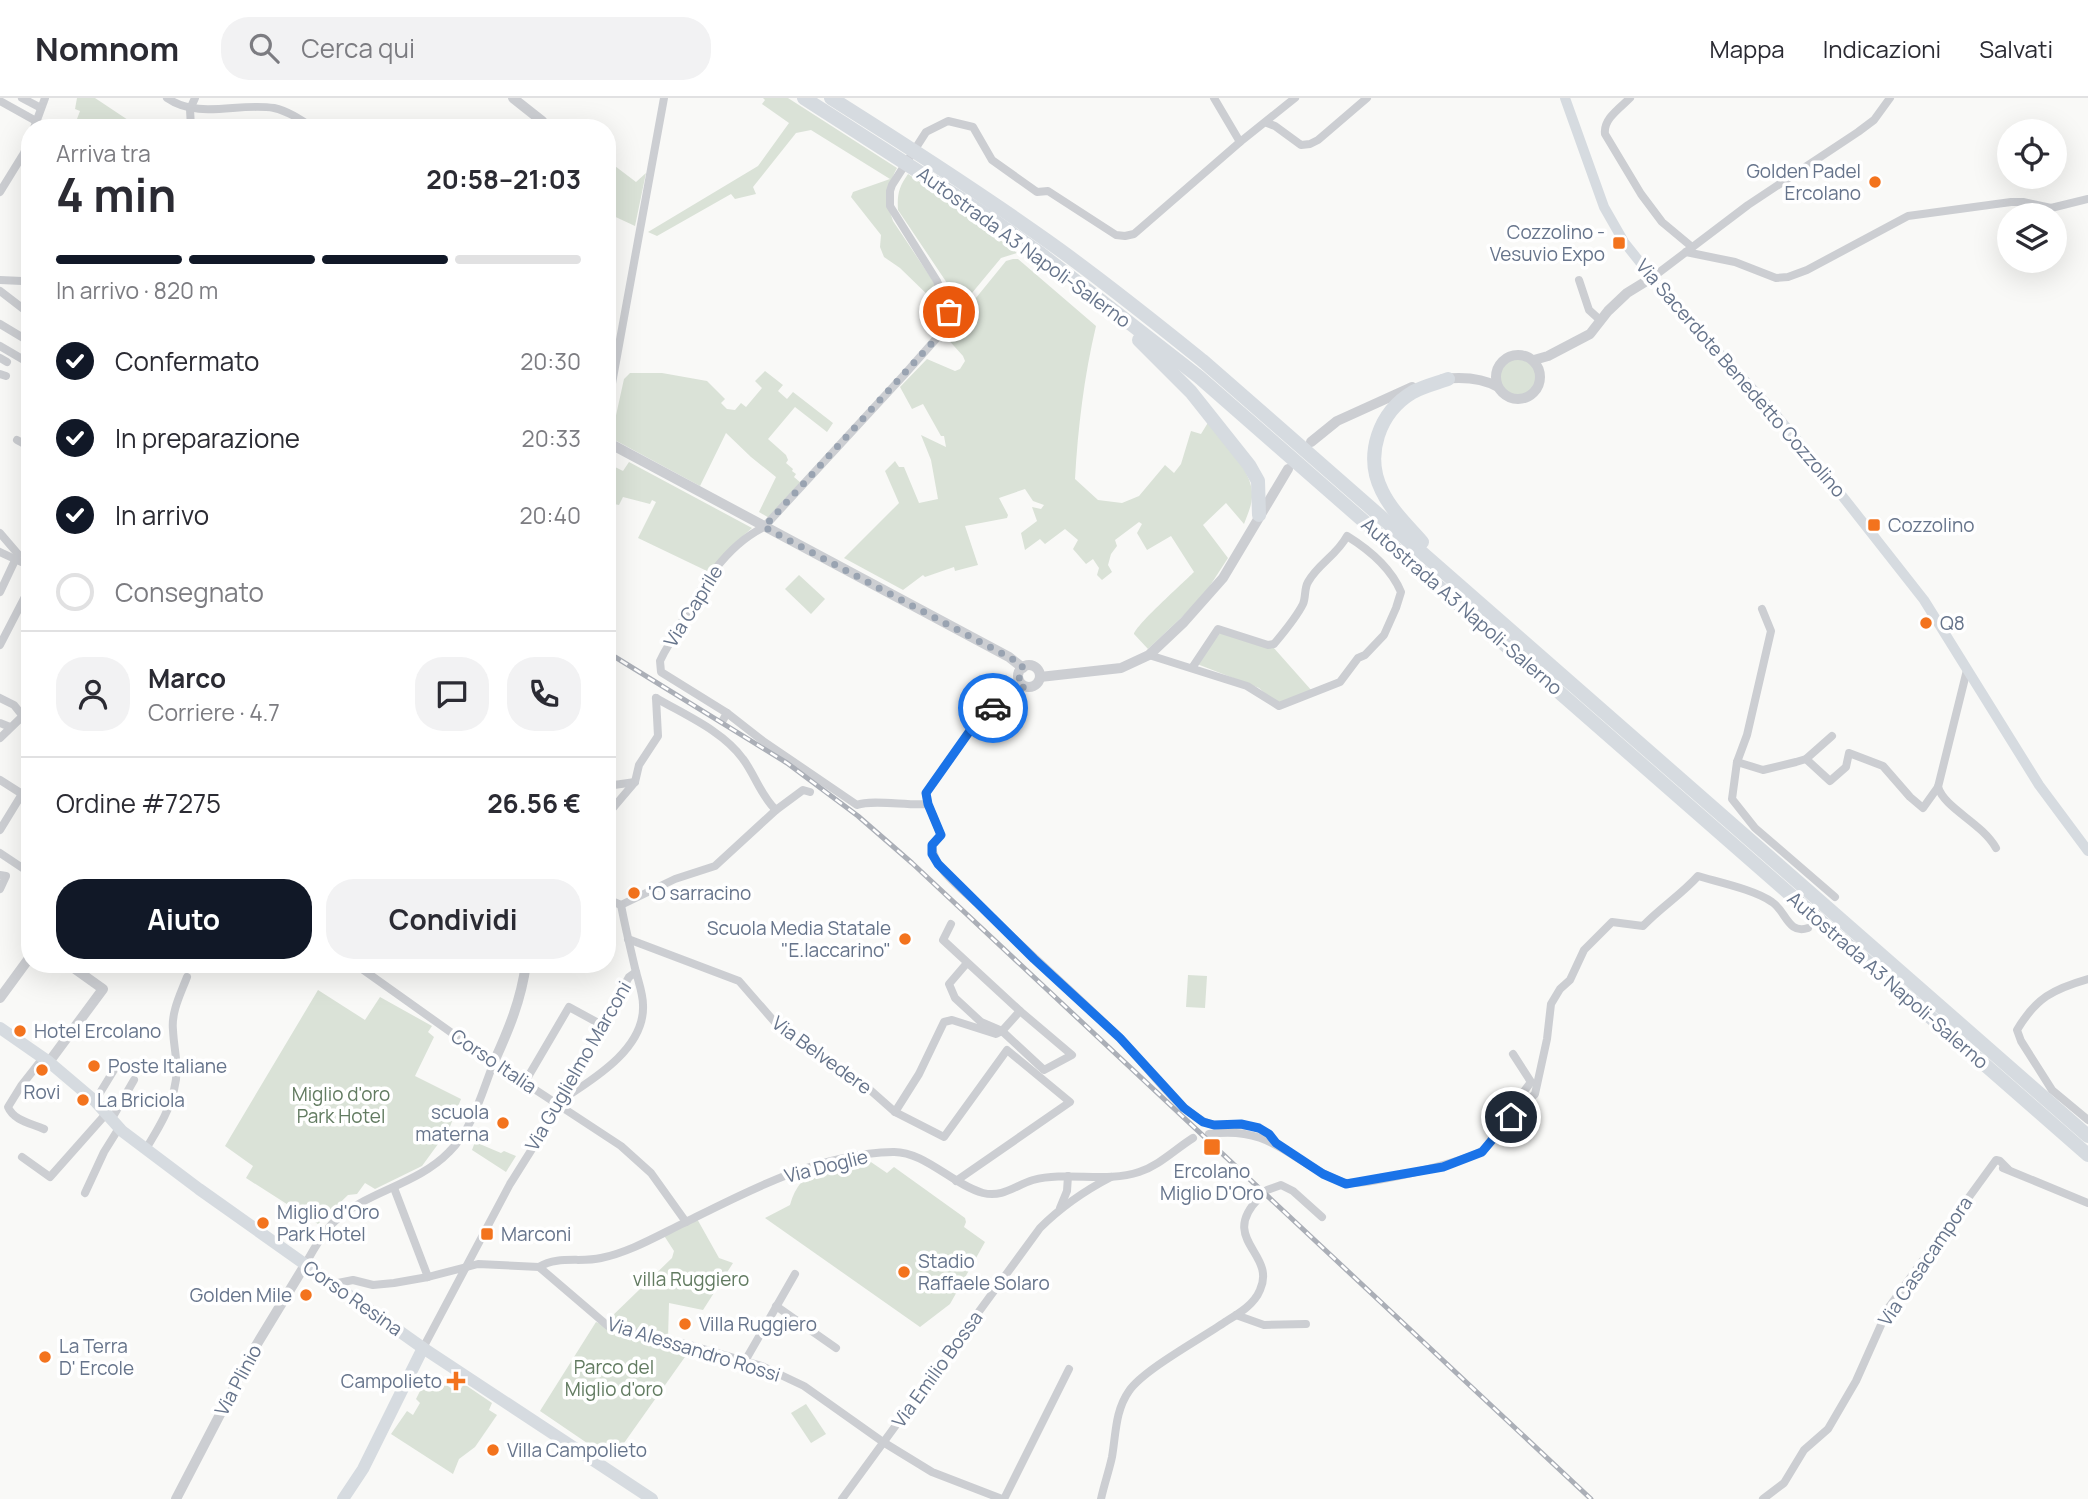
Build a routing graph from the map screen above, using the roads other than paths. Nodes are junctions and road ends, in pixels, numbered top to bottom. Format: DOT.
graph roads {
  1 [pos="22,98"];
  2 [pos="45,98"];
  3 [pos="167,98"];
  4 [pos="195,98"];
  5 [pos="513,98"];
  6 [pos="664,98"];
  7 [pos="804,98"];
  8 [pos="831,98"];
  9 [pos="1213,98"];
  10 [pos="1296,98"];
  11 [pos="1367,98"];
  12 [pos="1565,98"];
  13 [pos="1630,98"];
  14 [pos="1890,98"];
  15 [pos="0,101"];
  16 [pos="41,108"];
  17 [pos="190,109"];
  18 [pos="27,119"];
  19 [pos="37,119"];
  20 [pos="191,119"];
  21 [pos="301,119"];
  22 [pos="539,119"];
  23 [pos="1267,123"];
  24 [pos="1240,142"];
  25 [pos="21,158"];
  26 [pos="0,192"];
  27 [pos="2088,199"];
  28 [pos="1689,250"];
  29 [pos="1041,254"];
  30 [pos="1653,277"];
  31 [pos="0,280"];
  32 [pos="1579,280"];
  33 [pos="21,281"];
  34 [pos="0,291"];
  35 [pos="21,307"];
  36 [pos="1600,320"];
  37 [pos="0,324"];
  38 [pos="21,337"];
  39 [pos="0,346"];
  40 [pos="1548,356"];
  41 [pos="21,358"];
  42 [pos="1534,360"];
  43 [pos="616,362"];
  44 [pos="1497,369"];
  45 [pos="1540,371"];
  46 [pos="1465,378"];
  47 [pos="1448,379"];
  48 [pos="1498,387"];
  49 [pos="17,440"];
  50 [pos="21,442"];
  51 [pos="1311,442"];
  52 [pos="616,447"];
  53 [pos="1288,469"];
  54 [pos="1259,515"];
  55 [pos="764,527"];
  56 [pos="0,533"];
  57 [pos="0,552"];
  58 [pos="17,560"];
  59 [pos="21,562"];
  60 [pos="0,592"];
  61 [pos="21,606"];
  62 [pos="1762,608"];
  63 [pos="1494,615"];
  64 [pos="0,645"];
  65 [pos="1149,655"];
  66 [pos="1023,668"];
  67 [pos="1192,668"];
  68 [pos="1967,670"];
  69 [pos="1040,677"];
  70 [pos="1025,686"];
  71 [pos="0,698"];
  72 [pos="21,709"];
  73 [pos="21,717"];
  74 [pos="0,723"];
  75 [pos="10,727"];
  76 [pos="1832,736"];
  77 [pos="0,738"];
  78 [pos="1806,759"];
  79 [pos="1737,762"];
  80 [pos="0,780"];
  81 [pos="635,782"];
  82 [pos="616,785"];
  83 [pos="1938,787"];
  84 [pos="810,792"];
  85 [pos="21,794"];
  86 [pos="21,803"];
  87 [pos="616,804"];
  88 [pos="928,804"];
  89 [pos="776,810"];
  90 [pos="0,830"];
  91 [pos="1996,848"];
  92 [pos="2088,851"];
  93 [pos="0,853"];
  94 [pos="21,867"];
  95 [pos="0,875"];
  96 [pos="0,889"];
  97 [pos="1835,897"];
  98 [pos="616,903"];
  99 [pos="621,905"];
  100 [pos="951,924"];
  101 [pos="1808,928"];
  102 [pos="628,939"];
  103 [pos="967,963"];
  104 [pos="21,969"];
  105 [pos="636,972"];
  106 [pos="81,973"];
  107 [pos="368,973"];
  108 [pos="525,973"];
  109 [pos="187,977"];
  110 [pos="2088,979"];
  111 [pos="0,998"];
  112 [pos="1020,1011"];
  113 [pos="602,1025"];
  114 [pos="0,1028"];
  115 [pos="1002,1031"];
  116 [pos="1513,1054"];
  117 [pos="46,1060"];
  118 [pos="494,1062"];
  119 [pos="117,1065"];
  120 [pos="134,1080"];
  121 [pos="525,1082"];
  122 [pos="94,1101"];
  123 [pos="561,1102"];
  124 [pos="895,1112"];
  125 [pos="1511,1117"];
  126 [pos="2088,1120"];
  127 [pos="112,1121"];
  128 [pos="44,1129"];
  129 [pos="1209,1134"];
  130 [pos="2088,1136"];
  131 [pos="1193,1138"];
  132 [pos="1276,1143"];
  133 [pos="146,1149"];
  134 [pos="2088,1155"];
  135 [pos="22,1157"];
  136 [pos="1115,1175"];
  137 [pos="1072,1176"];
  138 [pos="956,1181"];
  139 [pos="394,1188"];
  140 [pos="1267,1190"];
  141 [pos="85,1193"];
  142 [pos="1075,1197"];
  143 [pos="1259,1198"];
  144 [pos="2088,1203"];
  145 [pos="1060,1208"];
  146 [pos="1322,1217"];
  147 [pos="686,1222"];
  148 [pos="305,1265"];
  149 [pos="464,1267"];
  150 [pos="538,1267"];
  151 [pos="795,1274"];
  152 [pos="428,1277"];
  153 [pos="333,1284"];
  154 [pos="776,1306"];
  155 [pos="1236,1315"];
  156 [pos="1306,1324"];
  157 [pos="423,1348"];
  158 [pos="836,1348"];
  159 [pos="745,1361"];
  160 [pos="1069,1369"];
  161 [pos="883,1442"];
  162 [pos="176,1499"];
  163 [pos="343,1499"];
  164 [pos="652,1499"];
  165 [pos="842,1499"];
  166 [pos="1003,1499"];
  167 [pos="1101,1499"];
  168 [pos="1763,1499"];
  1 -- 16 [label="street"];
  2 -- 16 [label="street"];
  3 -- 17 [label="street"];
  4 -- 17 [label="street"];
  5 -- 22 [label="street"];
  6 -- 43 [label="street"];
  7 -- 29 [label="highway, Autostrada A3 Napoli-Salerno"];
  8 -- 63 [label="highway, Autostrada A3 Napoli-Salerno"];
  9 -- 24 [label="street"];
  10 -- 23 [label="street"];
  11 -- 23 [label="street"];
  12 -- 30 [label="main road, Via Sacerdote Benedetto Cozzolino"];
  13 -- 28 [label="street"];
  14 -- 28 [label="street"];
  15 -- 18 [label="street"];
  16 -- 19 [label="street"];
  17 -- 20 [label="street"];
  17 -- 21 [label="street"];
  23 -- 24 [label="street"];
  24 -- 55 [label="street, Via Caprile"];
  25 -- 26 [label="street"];
  27 -- 28 [label="street"];
  28 -- 30 [label="street"];
  29 -- 54 [label="highway"];
  29 -- 134 [label="highway, Autostrada A3 Napoli-Salerno"];
  30 -- 36 [label="street"];
  30 -- 68 [label="main road, Via Sacerdote Benedetto Cozzolino"];
  31 -- 33 [label="street"];
  32 -- 36 [label="street"];
  34 -- 35 [label="street"];
  36 -- 40 [label="street"];
  37 -- 38 [label="street"];
  39 -- 41 [label="street"];
  40 -- 42 [label="street"];
  40 -- 45 [label="street"];
  42 -- 44 [label="street"];
  42 -- 45 [label="street"];
  44 -- 46 [label="street"];
  44 -- 48 [label="street"];
  45 -- 48 [label="street"];
  46 -- 47 [label="street"];
  46 -- 48 [label="street"];
  47 -- 51 [label="street"];
  47 -- 63 [label="highway"];
  49 -- 50 [label="street"];
  52 -- 55 [label="street"];
  53 -- 54 [label="street"];
  54 -- 65 [label="street"];
  55 -- 66 [label="street"];
  55 -- 88 [label="street, Via Caprile"];
  56 -- 58 [label="street"];
  57 -- 58 [label="street"];
  58 -- 59 [label="street"];
  58 -- 60 [label="street"];
  61 -- 64 [label="street"];
  62 -- 79 [label="street"];
  63 -- 130 [label="highway, Autostrada A3 Napoli-Salerno"];
  65 -- 67 [label="street"];
  65 -- 69 [label="street"];
  66 -- 69 [label="street"];
  66 -- 70 [label="street"];
  67 -- 67 [label="street"];
  68 -- 83 [label="street"];
  68 -- 92 [label="main road, Via Sacerdote Benedetto Cozzolino"];
  69 -- 70 [label="street"];
  70 -- 88 [label="street"];
  71 -- 72 [label="street"];
  73 -- 75 [label="street"];
  74 -- 75 [label="street"];
  75 -- 77 [label="street"];
  76 -- 78 [label="street"];
  78 -- 79 [label="street"];
  78 -- 83 [label="street"];
  79 -- 97 [label="street"];
  80 -- 85 [label="street"];
  81 -- 82 [label="street"];
  81 -- 87 [label="street"];
  81 -- 89 [label="street"];
  83 -- 91 [label="street"];
  84 -- 89 [label="street"];
  86 -- 90 [label="street"];
  88 -- 132 [label="street"];
  89 -- 99 [label="street"];
  93 -- 94 [label="street"];
  95 -- 96 [label="street"];
  98 -- 99 [label="street"];
  99 -- 102 [label="street, Via Guglielmo Marconi"];
  100 -- 103 [label="street"];
  101 -- 125 [label="street"];
  102 -- 105 [label="street, Via Guglielmo Marconi"];
  102 -- 124 [label="street, Via Belvedere"];
  103 -- 112 [label="street"];
  103 -- 115 [label="street"];
  104 -- 111 [label="street"];
  105 -- 113 [label="street, Via Guglielmo Marconi"];
  105 -- 123 [label="street"];
  106 -- 117 [label="street"];
  107 -- 118 [label="street, Corso Italia"];
  108 -- 118 [label="street"];
  109 -- 133 [label="street"];
  110 -- 126 [label="street"];
  112 -- 115 [label="street"];
  112 -- 115 [label="street"];
  113 -- 121 [label="street"];
  113 -- 123 [label="street, Via Guglielmo Marconi"];
  114 -- 117 [label="main road, Corso Resina"];
  115 -- 124 [label="street"];
  116 -- 125 [label="street"];
  117 -- 122 [label="main road, Corso Resina"];
  117 -- 128 [label="street"];
  118 -- 121 [label="street, Corso Italia"];
  118 -- 139 [label="street"];
  119 -- 122 [label="street"];
  120 -- 127 [label="street"];
  121 -- 123 [label="street, Corso Italia"];
  122 -- 127 [label="main road, Corso Resina"];
  123 -- 147 [label="street, Corso Italia"];
  123 -- 149 [label="street, Via Guglielmo Marconi"];
  124 -- 138 [label="street, Via Belvedere"];
  125 -- 132 [label="street"];
  127 -- 133 [label="main road, Corso Resina"];
  127 -- 135 [label="street"];
  127 -- 141 [label="street"];
  129 -- 132 [label="street"];
  131 -- 136 [label="street, Via Doglie"];
  133 -- 148 [label="main road, Corso Resina"];
  136 -- 137 [label="street, Via Doglie"];
  136 -- 142 [label="street, Via Emilio Bossa"];
  137 -- 138 [label="street, Via Doglie"];
  137 -- 142 [label="street"];
  137 -- 145 [label="street, Via Emilio Bossa"];
  138 -- 147 [label="street, Via Doglie"];
  139 -- 148 [label="street"];
  139 -- 152 [label="street"];
  140 -- 146 [label="street"];
  142 -- 145 [label="street, Via Emilio Bossa"];
  143 -- 155 [label="street"];
  144 -- 168 [label="street, Via Casacampora"];
  145 -- 161 [label="street, Via Emilio Bossa"];
  147 -- 150 [label="street, Via Doglie"];
  148 -- 153 [label="main road, Corso Resina"];
  148 -- 162 [label="street, Via Plinio"];
  149 -- 150 [label="street"];
  149 -- 152 [label="street"];
  149 -- 157 [label="street, Via Guglielmo Marconi"];
  150 -- 159 [label="street, Via Alessandro Rossi"];
  151 -- 154 [label="street"];
  152 -- 153 [label="street"];
  153 -- 157 [label="main road, Corso Resina"];
  154 -- 158 [label="street"];
  154 -- 159 [label="street"];
  155 -- 156 [label="street"];
  155 -- 167 [label="street"];
  157 -- 163 [label="main road"];
  157 -- 164 [label="main road, Corso Resina"];
  159 -- 161 [label="street, Via Alessandro Rossi"];
  160 -- 166 [label="street"];
  161 -- 165 [label="street, Via Emilio Bossa"];
  161 -- 166 [label="street, Via Alessandro Rossi"];
}
